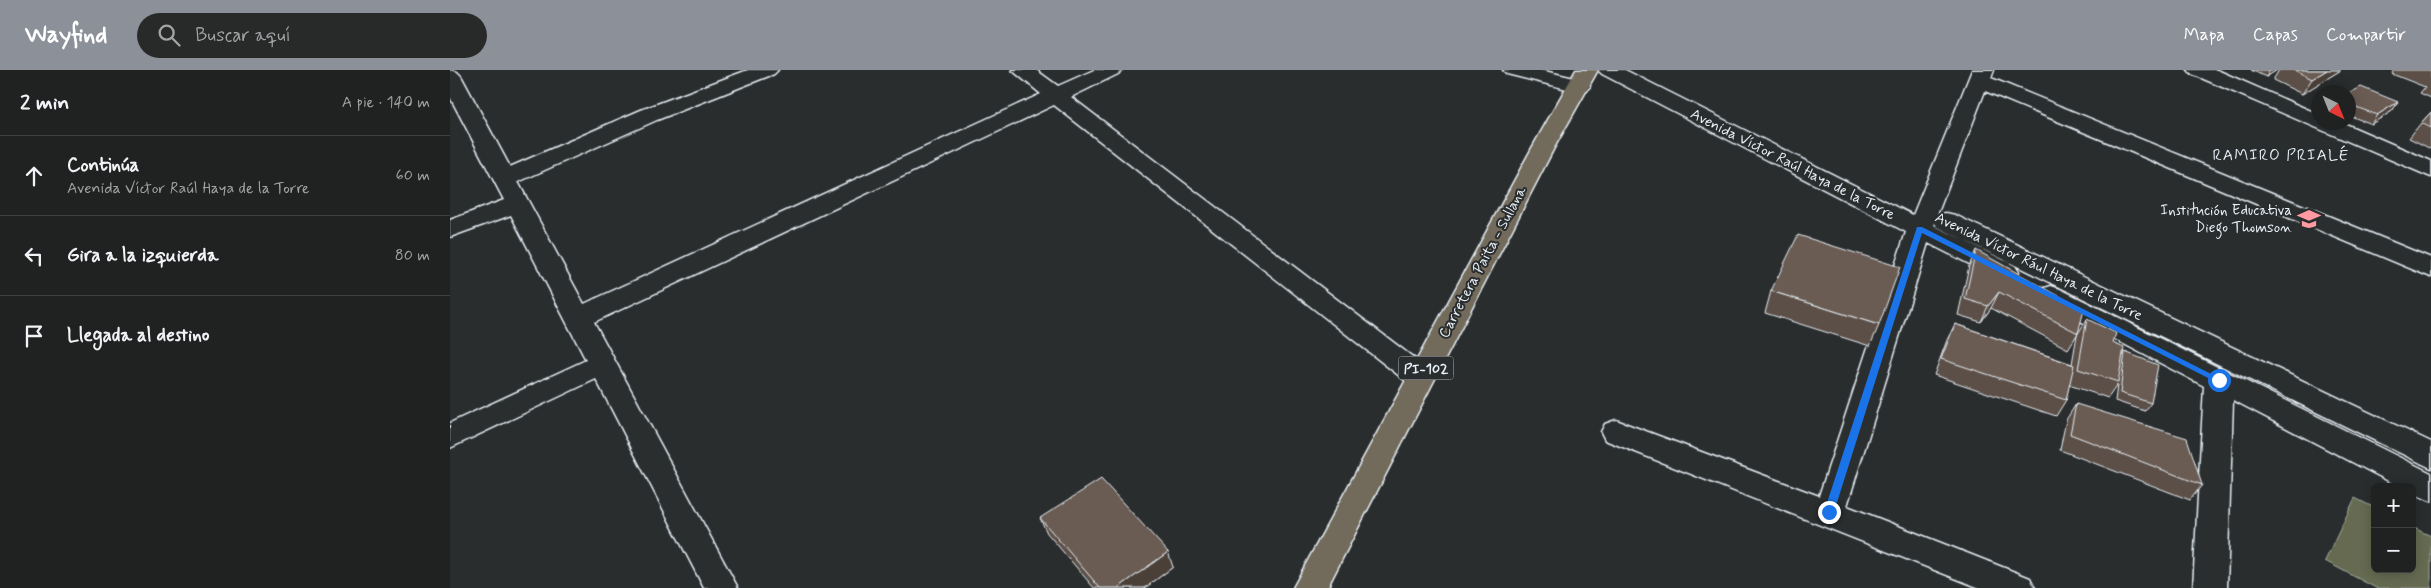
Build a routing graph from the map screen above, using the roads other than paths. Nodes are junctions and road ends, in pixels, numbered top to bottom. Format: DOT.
graph roads {
  1 [pos="767,70"];
  2 [pos="1023,70"];
  3 [pos="1111,70"];
  4 [pos="1514,70"];
  5 [pos="1609,70"];
  6 [pos="1651,70"];
  7 [pos="2199,70"];
  8 [pos="450,76"];
  9 [pos="1982,76"];
  10 [pos="1583,78"];
  11 [pos="1054,96"];
  12 [pos="2311,118"];
  13 [pos="2338,130"];
  14 [pos="2431,170"];
  15 [pos="504,179"];
  16 [pos="517,204"];
  17 [pos="1923,220"];
  18 [pos="450,229"];
  19 [pos="2431,268"];
  20 [pos="578,318"];
  21 [pos="602,364"];
  22 [pos="1421,378"];
  23 [pos="2219,380"];
  24 [pos="1616,432"];
  25 [pos="450,436"];
  26 [pos="2431,456"];
  27 [pos="2431,488"];
  28 [pos="1829,512"];
  29 [pos="721,588"];
  30 [pos="1310,588"];
  31 [pos="2018,588"];
  32 [pos="2210,588"];
  1 -- 15 [label="street"];
  2 -- 11 [label="street"];
  3 -- 11 [label="street"];
  4 -- 10 [label="street"];
  5 -- 17 [label="street, Avenida Víctor Raúl Haya de la Torre"];
  6 -- 17 [label="street, Avenida Víctor Rául Haya de la Torre"];
  7 -- 12 [label="street"];
  8 -- 15 [label="street"];
  9 -- 17 [label="street"];
  9 -- 19 [label="street"];
  10 -- 22 [label="main road, Carretera Paita - Sullana / PI-102"];
  11 -- 20 [label="street"];
  11 -- 22 [label="street"];
  13 -- 14 [label="street"];
  15 -- 16 [label="street"];
  16 -- 18 [label="street"];
  16 -- 20 [label="street"];
  17 -- 23 [label="street, Avenida Víctor Raúl Haya de la Torre"];
  17 -- 26 [label="street, Avenida Víctor Rául Haya de la Torre"];
  17 -- 28 [label="street"];
  20 -- 21 [label="street"];
  21 -- 25 [label="street"];
  21 -- 29 [label="street"];
  22 -- 30 [label="main road, Carretera Paita - Sullana / PI-102"];
  23 -- 27 [label="street, Avenida Víctor Raúl Haya de la Torre"];
  23 -- 32 [label="street"];
  24 -- 28 [label="street"];
  28 -- 31 [label="street"];
}
